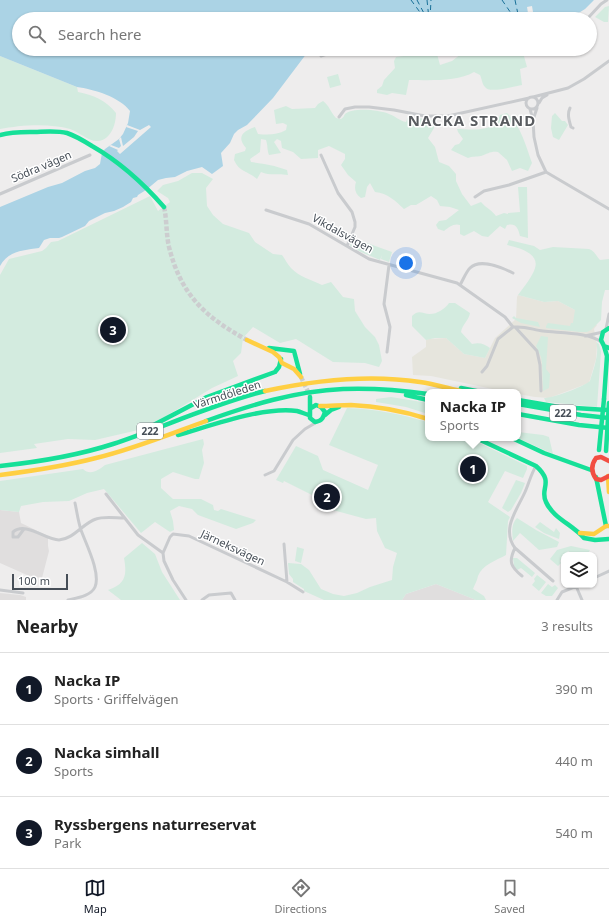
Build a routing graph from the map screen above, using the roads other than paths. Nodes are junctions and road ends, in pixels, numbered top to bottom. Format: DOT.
graph roads {
  1 [pos="607,0"];
  2 [pos="594,12"];
  3 [pos="609,61"];
  4 [pos="551,93"];
  5 [pos="531,97"];
  6 [pos="517,100"];
  7 [pos="539,103"];
  8 [pos="526,105"];
  9 [pos="537,108"];
  10 [pos="570,108"];
  11 [pos="530,109"];
  12 [pos="339,117"];
  13 [pos="533,120"];
  14 [pos="573,128"];
  15 [pos="0,135"];
  16 [pos="90,155"];
  17 [pos="321,155"];
  18 [pos="546,172"];
  19 [pos="0,194"];
  20 [pos="474,197"];
  21 [pos="164,207"];
  22 [pos="609,209"];
  23 [pos="266,210"];
  24 [pos="347,246"];
  25 [pos="389,265"];
  26 [pos="513,273"];
  27 [pos="460,285"];
  28 [pos="609,314"];
  29 [pos="514,327"];
  30 [pos="606,330"];
  31 [pos="585,336"];
  32 [pos="247,340"];
  33 [pos="262,346"];
  34 [pos="605,346"];
  35 [pos="288,350"];
  36 [pos="387,352"];
  37 [pos="281,359"];
  38 [pos="482,372"];
  39 [pos="421,382"];
  40 [pos="372,388"];
  41 [pos="452,389"];
  42 [pos="463,389"];
  43 [pos="541,391"];
  44 [pos="425,394"];
  45 [pos="425,399"];
  46 [pos="521,401"];
  47 [pos="609,403"];
  48 [pos="348,405"];
  49 [pos="521,405"];
  50 [pos="319,406"];
  51 [pos="311,408"];
  52 [pos="609,410"];
  53 [pos="325,415"];
  54 [pos="521,415"];
  55 [pos="309,416"];
  56 [pos="425,418"];
  57 [pos="609,418"];
  58 [pos="318,422"];
  59 [pos="609,428"];
  60 [pos="305,429"];
  61 [pos="130,438"];
  62 [pos="482,441"];
  63 [pos="518,441"];
  64 [pos="145,443"];
  65 [pos="596,459"];
  66 [pos="608,460"];
  67 [pos="0,466"];
  68 [pos="536,466"];
  69 [pos="591,470"];
  70 [pos="0,475"];
  71 [pos="265,475"];
  72 [pos="609,476"];
  73 [pos="596,477"];
  74 [pos="609,492"];
  75 [pos="106,494"];
  76 [pos="75,502"];
  77 [pos="124,518"];
  78 [pos="607,526"];
  79 [pos="80,528"];
  80 [pos="24,529"];
  81 [pos="601,530"];
  82 [pos="580,533"];
  83 [pos="607,540"];
  84 [pos="284,544"];
  85 [pos="515,548"];
  86 [pos="163,553"];
  87 [pos="609,571"];
  88 [pos="522,576"];
  89 [pos="597,577"];
  90 [pos="553,581"];
  91 [pos="287,582"];
  92 [pos="573,588"];
  93 [pos="579,588"];
  94 [pos="0,590"];
  95 [pos="303,592"];
  96 [pos="23,593"];
  97 [pos="68,600"];
  98 [pos="186,600"];
  99 [pos="202,600"];
  100 [pos="235,600"];
  101 [pos="557,600"];
  102 [pos="582,600"];
  1 -- 2 [label="street"];
  3 -- 4 [label="street"];
  4 -- 5 [label="street"];
  4 -- 7 [label="street"];
  5 -- 6 [label="street"];
  5 -- 7 [label="street"];
  5 -- 8 [label="street"];
  6 -- 8 [label="street"];
  6 -- 12 [label="street"];
  7 -- 9 [label="street"];
  8 -- 11 [label="street"];
  9 -- 11 [label="street"];
  9 -- 13 [label="street"];
  10 -- 14 [label="street"];
  11 -- 13 [label="street"];
  13 -- 18 [label="street"];
  15 -- 21 [label="main road"];
  16 -- 19 [label="street, Södra vägen"];
  17 -- 24 [label="street"];
  18 -- 20 [label="street"];
  18 -- 22 [label="street"];
  23 -- 24 [label="street, Vikdalsvägen"];
  24 -- 25 [label="street, Vikdalsvägen"];
  25 -- 27 [label="street, Vikdalsvägen"];
  25 -- 36 [label="street"];
  26 -- 27 [label="street"];
  27 -- 29 [label="street, Vikdalsvägen"];
  28 -- 30 [label="street"];
  29 -- 31 [label="street"];
  29 -- 38 [label="street"];
  29 -- 43 [label="street, Vikdalsvägen"];
  30 -- 31 [label="street"];
  30 -- 34 [label="main road"];
  31 -- 34 [label="street"];
  32 -- 33 [label="main road"];
  33 -- 35 [label="main road"];
  33 -- 37 [label="main road"];
  34 -- 65 [label="main road, bridge"];
  35 -- 37 [label="main road"];
  35 -- 37 [label="main road"];
  37 -- 61 [label="main road"];
  39 -- 41 [label="main road, Värmdöleden / 222"];
  39 -- 42 [label="main road"];
  39 -- 61 [label="main road, Värmdöleden / 222"];
  40 -- 44 [label="main road, Värmdöleden / 222"];
  40 -- 45 [label="main road"];
  40 -- 64 [label="main road, Värmdöleden / 222"];
  46 -- 52 [label="main road"];
  47 -- 66 [label="main road, bridge"];
  48 -- 50 [label="main road"];
  48 -- 53 [label="main road"];
  48 -- 56 [label="main road"];
  49 -- 57 [label="main road, 222"];
  50 -- 51 [label="main road"];
  50 -- 51 [label="main road"];
  50 -- 53 [label="main road"];
  51 -- 55 [label="main road"];
  53 -- 58 [label="main road"];
  54 -- 59 [label="main road, 222"];
  55 -- 58 [label="main road"];
  55 -- 60 [label="street"];
  55 -- 64 [label="main road"];
  58 -- 60 [label="street"];
  60 -- 71 [label="street"];
  61 -- 67 [label="main road, Värmdöleden / 222"];
  62 -- 68 [label="main road"];
  63 -- 69 [label="main road"];
  64 -- 70 [label="main road, Värmdöleden / 222"];
  65 -- 66 [label="main road"];
  65 -- 69 [label="main road"];
  68 -- 82 [label="main road"];
  68 -- 85 [label="street"];
  69 -- 73 [label="main road"];
  72 -- 73 [label="main road"];
  72 -- 74 [label="main road"];
  73 -- 78 [label="main road"];
  75 -- 77 [label="street"];
  76 -- 79 [label="street"];
  77 -- 79 [label="street"];
  77 -- 86 [label="street"];
  78 -- 81 [label="main road"];
  79 -- 80 [label="street"];
  79 -- 97 [label="street"];
  81 -- 82 [label="main road"];
  81 -- 83 [label="main road"];
  82 -- 83 [label="main road"];
  84 -- 91 [label="street"];
  85 -- 88 [label="street"];
  85 -- 90 [label="street"];
  86 -- 91 [label="street, Järneksvägen"];
  86 -- 98 [label="street"];
  87 -- 89 [label="street"];
  91 -- 95 [label="street, Järneksvägen"];
  92 -- 101 [label="street"];
  93 -- 102 [label="street"];
  94 -- 96 [label="street"];
  99 -- 100 [label="street"];
}
